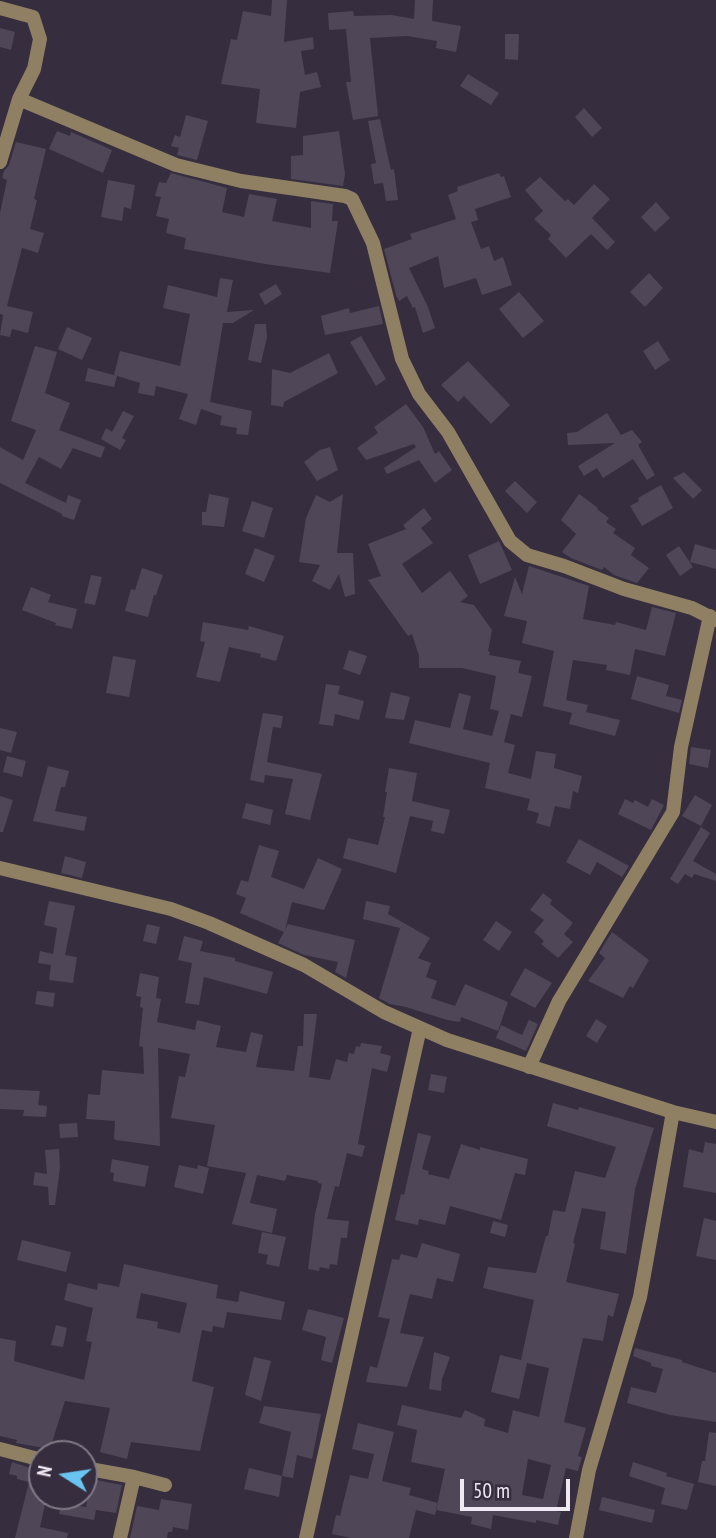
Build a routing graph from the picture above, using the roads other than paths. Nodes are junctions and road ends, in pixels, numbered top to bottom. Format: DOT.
graph roads {
  1 [pos="0,8"];
  2 [pos="19,99"];
  3 [pos="0,162"];
  4 [pos="713,618"];
  5 [pos="0,868"];
  6 [pos="419,1028"];
  7 [pos="529,1068"];
  8 [pos="673,1112"];
  9 [pos="716,1122"];
  10 [pos="0,1450"];
  11 [pos="28,1457"];
  12 [pos="98,1471"];
  13 [pos="134,1477"];
  14 [pos="165,1485"];
  15 [pos="120,1538"];
  16 [pos="306,1538"];
  17 [pos="576,1538"];
  1 -- 2 [label="street"];
  2 -- 3 [label="street"];
  2 -- 4 [label="street"];
  4 -- 7 [label="street"];
  5 -- 6 [label="street"];
  6 -- 7 [label="street"];
  6 -- 16 [label="street"];
  7 -- 8 [label="street"];
  8 -- 9 [label="street"];
  8 -- 17 [label="street"];
  10 -- 11 [label="street"];
  12 -- 13 [label="street"];
  13 -- 14 [label="street"];
  13 -- 15 [label="street"];
}
